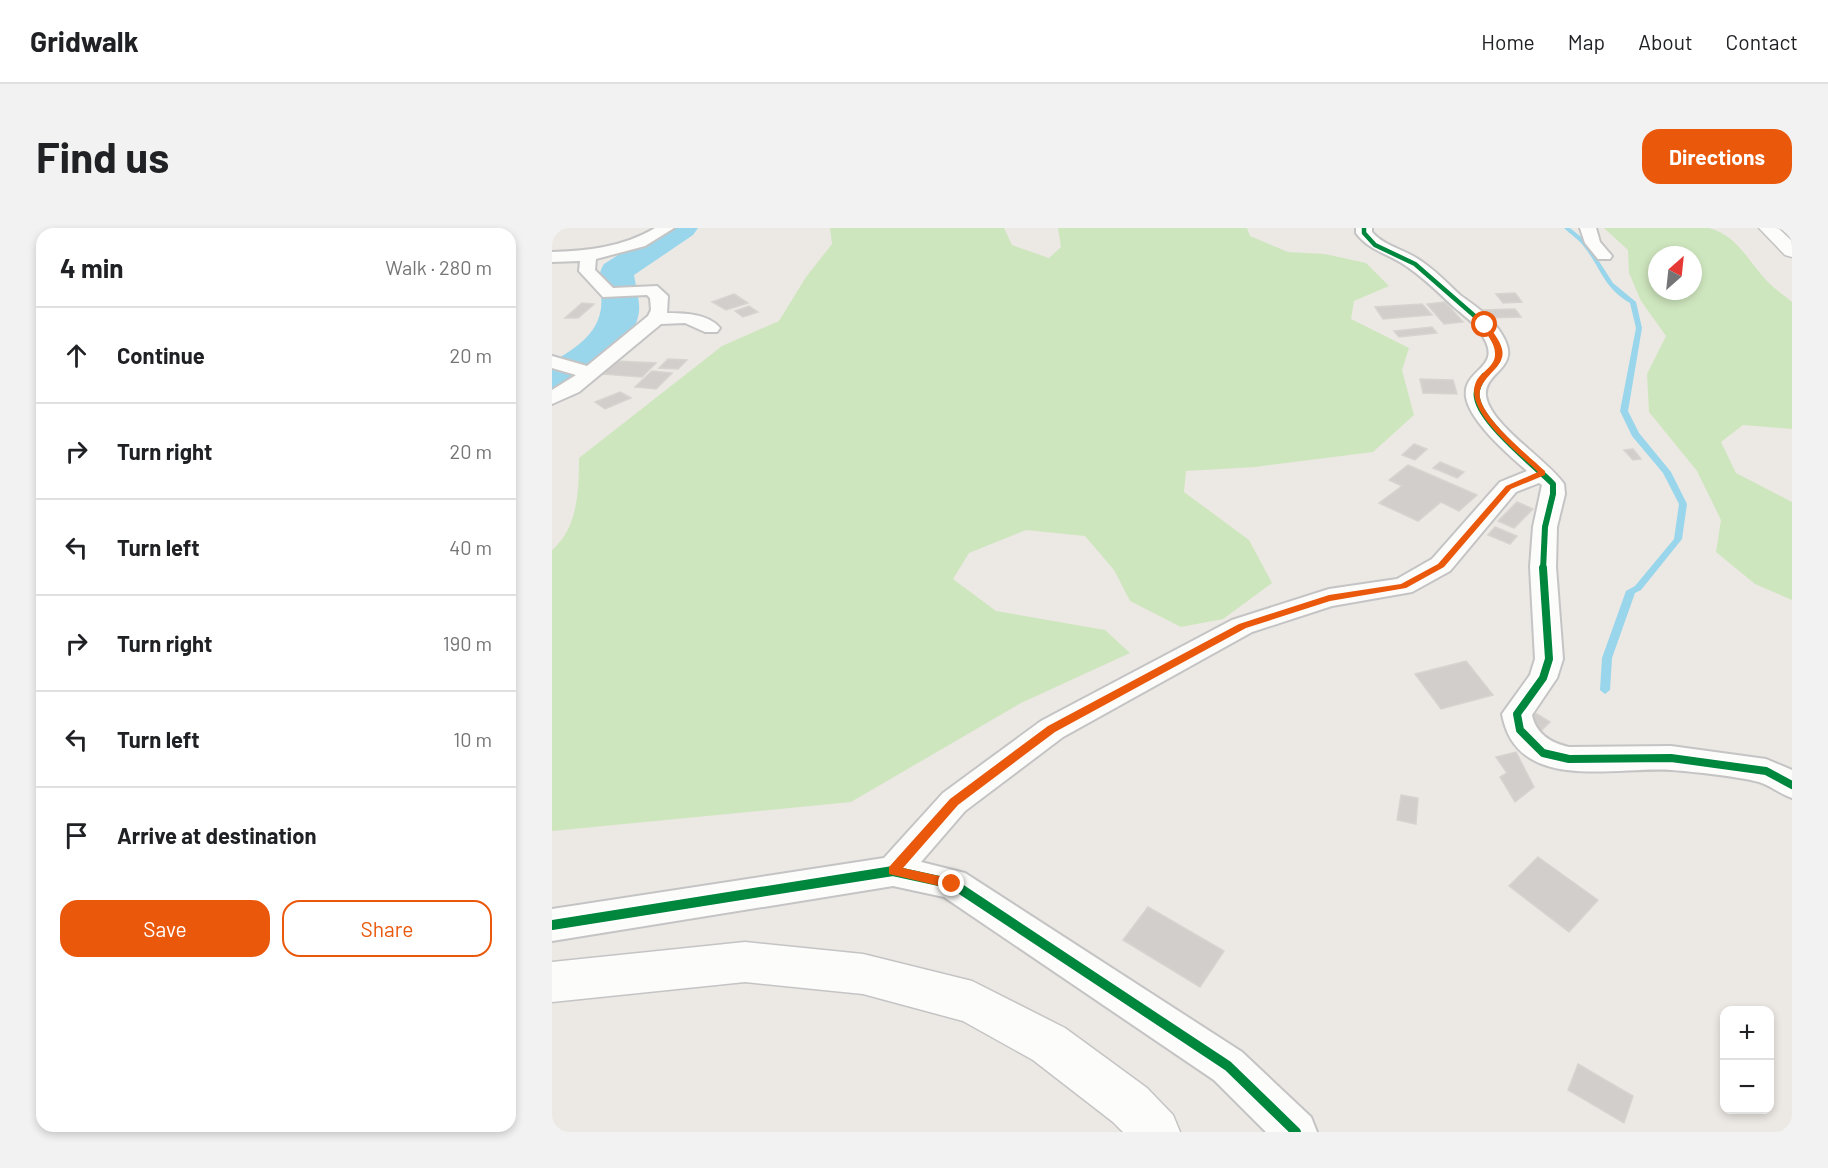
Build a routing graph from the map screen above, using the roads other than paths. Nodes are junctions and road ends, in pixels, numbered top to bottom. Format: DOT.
graph roads {
  1 [pos="666,228"];
  2 [pos="1364,228"];
  3 [pos="1587,228"];
  4 [pos="1768,228"];
  5 [pos="1792,251"];
  6 [pos="1604,256"];
  7 [pos="552,257"];
  8 [pos="588,257"];
  9 [pos="656,319"];
  10 [pos="711,328"];
  11 [pos="552,362"];
  12 [pos="589,373"];
  13 [pos="552,398"];
  14 [pos="1543,473"];
  15 [pos="1792,784"];
  16 [pos="893,871"];
  17 [pos="552,925"];
  18 [pos="552,982"];
  19 [pos="1156,1132"];
  20 [pos="1296,1132"];
  1 -- 8 [label="street"];
  2 -- 14 [label="street"];
  3 -- 6 [label="street"];
  4 -- 5 [label="street"];
  7 -- 8 [label="street"];
  8 -- 9 [label="street"];
  9 -- 10 [label="street"];
  9 -- 12 [label="street"];
  11 -- 12 [label="street"];
  12 -- 13 [label="street"];
  14 -- 15 [label="street"];
  14 -- 16 [label="street"];
  16 -- 17 [label="street"];
  16 -- 20 [label="street"];
  18 -- 19 [label="street"];
}
